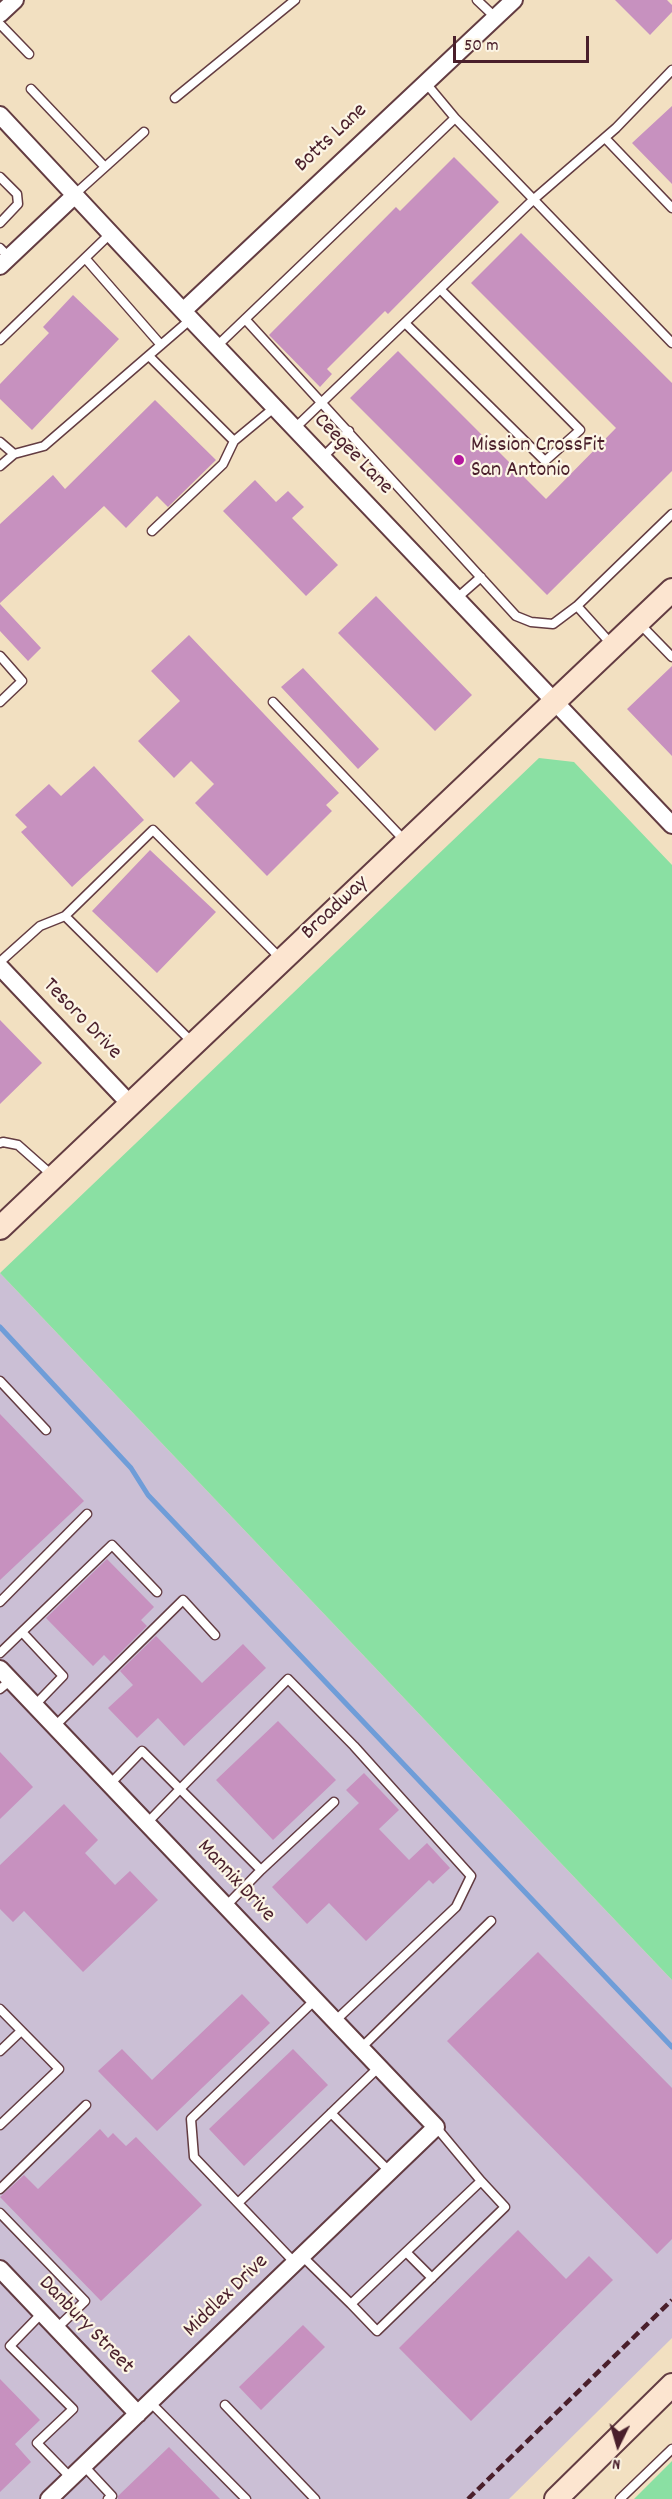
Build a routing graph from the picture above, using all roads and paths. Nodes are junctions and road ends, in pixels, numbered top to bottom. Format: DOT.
graph roads {
  1 [pos="15,0"];
  2 [pos="295,0"];
  3 [pos="477,0"];
  4 [pos="514,0"];
  5 [pos="0,14"];
  6 [pos="496,18"];
  7 [pos="0,24"];
  8 [pos="29,54"];
  9 [pos="672,70"];
  10 [pos="425,81"];
  11 [pos="31,89"];
  12 [pos="175,98"];
  13 [pos="0,115"];
  14 [pos="455,118"];
  15 [pos="144,132"];
  16 [pos="604,138"];
  17 [pos="105,166"];
  18 [pos="0,177"];
  19 [pos="74,195"];
  20 [pos="534,199"];
  21 [pos="672,208"];
  22 [pos="0,223"];
  23 [pos="110,234"];
  24 [pos="3,257"];
  25 [pos="85,258"];
  26 [pos="440,289"];
  27 [pos="187,315"];
  28 [pos="245,319"];
  29 [pos="405,323"];
  30 [pos="0,340"];
  31 [pos="672,343"];
  32 [pos="161,345"];
  33 [pos="217,346"];
  34 [pos="149,356"];
  35 [pos="323,401"];
  36 [pos="275,407"];
  37 [pos="295,428"];
  38 [pos="349,431"];
  39 [pos="234,441"];
  40 [pos="0,442"];
  41 [pos="14,454"];
  42 [pos="323,457"];
  43 [pos="0,466"];
  44 [pos="672,514"];
  45 [pos="152,531"];
  46 [pos="481,577"];
  47 [pos="672,590"];
  48 [pos="457,598"];
  49 [pos="577,606"];
  50 [pos="638,622"];
  51 [pos="613,646"];
  52 [pos="0,656"];
  53 [pos="672,657"];
  54 [pos="556,701"];
  55 [pos="0,702"];
  56 [pos="273,702"];
  57 [pos="672,825"];
  58 [pos="407,842"];
  59 [pos="65,916"];
  60 [pos="282,960"];
  61 [pos="0,962"];
  62 [pos="0,967"];
  63 [pos="194,1044"];
  64 [pos="130,1104"];
  65 [pos="0,1143"];
  66 [pos="54,1177"];
  67 [pos="0,1228"];
  68 [pos="0,1381"];
  69 [pos="46,1430"];
  70 [pos="87,1514"];
  71 [pos="156,1592"];
  72 [pos="0,1602"];
  73 [pos="22,1632"];
  74 [pos="216,1635"];
  75 [pos="0,1653"];
  76 [pos="4,1679"];
  77 [pos="35,1705"];
  78 [pos="55,1726"];
  79 [pos="110,1784"];
  80 [pos="180,1789"];
  81 [pos="334,1802"];
  82 [pos="147,1823"];
  83 [pos="261,1870"];
  84 [pos="226,1906"];
  85 [pos="491,1921"];
  86 [pos="315,2000"];
  87 [pos="0,2009"];
  88 [pos="335,2021"];
  89 [pos="21,2031"];
  90 [pos="361,2048"];
  91 [pos="0,2051"];
  92 [pos="379,2067"];
  93 [pos="86,2105"];
  94 [pos="331,2113"];
  95 [pos="0,2125"];
  96 [pos="436,2127"];
  97 [pos="390,2172"];
  98 [pos="481,2181"];
  99 [pos="0,2189"];
  100 [pos="238,2203"];
  101 [pos="0,2213"];
  102 [pos="406,2252"];
  103 [pos="298,2260"];
  104 [pos="0,2269"];
  105 [pos="432,2278"];
  106 [pos="351,2304"];
  107 [pos="42,2313"];
  108 [pos="57,2328"];
  109 [pos="672,2385"];
  110 [pos="225,2405"];
  111 [pos="144,2408"];
  112 [pos="672,2449"];
  113 [pos="84,2466"];
  114 [pos="71,2478"];
  115 [pos="49,2499"];
  116 [pos="108,2499"];
  117 [pos="246,2499"];
  118 [pos="315,2499"];
  119 [pos="556,2499"];
  120 [pos="620,2499"];
  1 -- 5 [label="street"];
  2 -- 12 [label="lane"];
  3 -- 6 [label="lane"];
  4 -- 6 [label="street, Botts Lane"];
  6 -- 10 [label="street, Botts Lane"];
  7 -- 8 [label="lane"];
  9 -- 16 [label="lane"];
  10 -- 14 [label="lane"];
  10 -- 27 [label="street, Botts Lane"];
  11 -- 17 [label="lane"];
  13 -- 19 [label="street, Ceegee Lane"];
  14 -- 20 [label="lane"];
  14 -- 28 [label="lane"];
  15 -- 17 [label="lane"];
  16 -- 20 [label="lane"];
  16 -- 21 [label="lane"];
  17 -- 19 [label="lane"];
  18 -- 22 [label="lane"];
  19 -- 23 [label="street, Ceegee Lane"];
  19 -- 24 [label="street"];
  20 -- 26 [label="lane"];
  20 -- 31 [label="lane"];
  23 -- 25 [label="lane"];
  23 -- 27 [label="street, Ceegee Lane"];
  25 -- 30 [label="lane"];
  25 -- 32 [label="lane"];
  26 -- 29 [label="lane"];
  26 -- 29 [label="lane"];
  27 -- 32 [label="lane"];
  27 -- 33 [label="street, Ceegee Lane"];
  28 -- 33 [label="lane"];
  28 -- 35 [label="lane"];
  29 -- 35 [label="lane"];
  32 -- 34 [label="lane"];
  33 -- 36 [label="street, Ceegee Lane"];
  34 -- 39 [label="lane"];
  34 -- 41 [label="lane"];
  35 -- 37 [label="lane"];
  35 -- 38 [label="lane"];
  36 -- 37 [label="street, Ceegee Lane"];
  36 -- 39 [label="lane"];
  37 -- 42 [label="street, Ceegee Lane"];
  38 -- 42 [label="lane"];
  38 -- 46 [label="lane"];
  39 -- 45 [label="lane"];
  40 -- 41 [label="lane"];
  41 -- 43 [label="lane"];
  42 -- 48 [label="street, Ceegee Lane"];
  44 -- 49 [label="lane"];
  46 -- 48 [label="lane"];
  46 -- 49 [label="lane"];
  47 -- 50 [label="main road, Broadway"];
  48 -- 54 [label="street, Ceegee Lane"];
  49 -- 51 [label="lane"];
  50 -- 51 [label="main road, Broadway"];
  50 -- 53 [label="lane"];
  51 -- 54 [label="main road, Broadway"];
  52 -- 55 [label="lane"];
  54 -- 57 [label="street, Ceegee Lane"];
  54 -- 58 [label="main road, Broadway"];
  56 -- 58 [label="lane"];
  58 -- 60 [label="main road, Broadway"];
  59 -- 60 [label="lane"];
  59 -- 61 [label="lane"];
  59 -- 63 [label="lane"];
  60 -- 63 [label="main road, Broadway"];
  62 -- 64 [label="street, Tesoro Drive"];
  63 -- 64 [label="main road, Broadway"];
  64 -- 66 [label="main road, Broadway"];
  65 -- 66 [label="lane"];
  66 -- 67 [label="main road, Broadway"];
  68 -- 69 [label="lane"];
  70 -- 72 [label="lane"];
  71 -- 73 [label="lane"];
  73 -- 75 [label="lane"];
  73 -- 77 [label="lane"];
  74 -- 78 [label="lane"];
  76 -- 77 [label="street, Mannix Drive"];
  77 -- 78 [label="street, Mannix Drive"];
  78 -- 79 [label="street, Mannix Drive"];
  79 -- 80 [label="lane"];
  79 -- 82 [label="street, Mannix Drive"];
  80 -- 82 [label="lane"];
  80 -- 83 [label="lane"];
  80 -- 88 [label="lane"];
  81 -- 83 [label="lane"];
  82 -- 84 [label="street, Mannix Drive"];
  83 -- 84 [label="lane"];
  84 -- 86 [label="street, Mannix Drive"];
  85 -- 90 [label="lane"];
  86 -- 88 [label="street, Mannix Drive"];
  86 -- 100 [label="lane"];
  87 -- 89 [label="lane"];
  88 -- 90 [label="street, Mannix Drive"];
  89 -- 91 [label="lane"];
  89 -- 95 [label="lane"];
  90 -- 92 [label="street, Mannix Drive"];
  92 -- 94 [label="lane"];
  92 -- 96 [label="street, Mannix Drive"];
  93 -- 99 [label="lane"];
  94 -- 97 [label="lane"];
  94 -- 100 [label="lane"];
  96 -- 97 [label="street, Middlex Drive"];
  96 -- 98 [label="lane"];
  97 -- 103 [label="street, Middlex Drive"];
  98 -- 102 [label="lane"];
  98 -- 105 [label="lane"];
  100 -- 103 [label="lane"];
  101 -- 108 [label="lane"];
  102 -- 105 [label="lane"];
  102 -- 106 [label="lane"];
  103 -- 106 [label="lane"];
  103 -- 111 [label="street, Middlex Drive"];
  104 -- 107 [label="street, Danbury Street"];
  105 -- 106 [label="lane"];
  107 -- 108 [label="street, Danbury Street"];
  107 -- 114 [label="lane"];
  108 -- 111 [label="street, Danbury Street"];
  109 -- 119 [label="main road"];
  110 -- 118 [label="lane"];
  111 -- 113 [label="street, Middlex Drive"];
  111 -- 117 [label="lane"];
  112 -- 120 [label="lane"];
  113 -- 114 [label="street, Middlex Drive"];
  113 -- 116 [label="lane"];
  114 -- 115 [label="street, Middlex Drive"];
}
